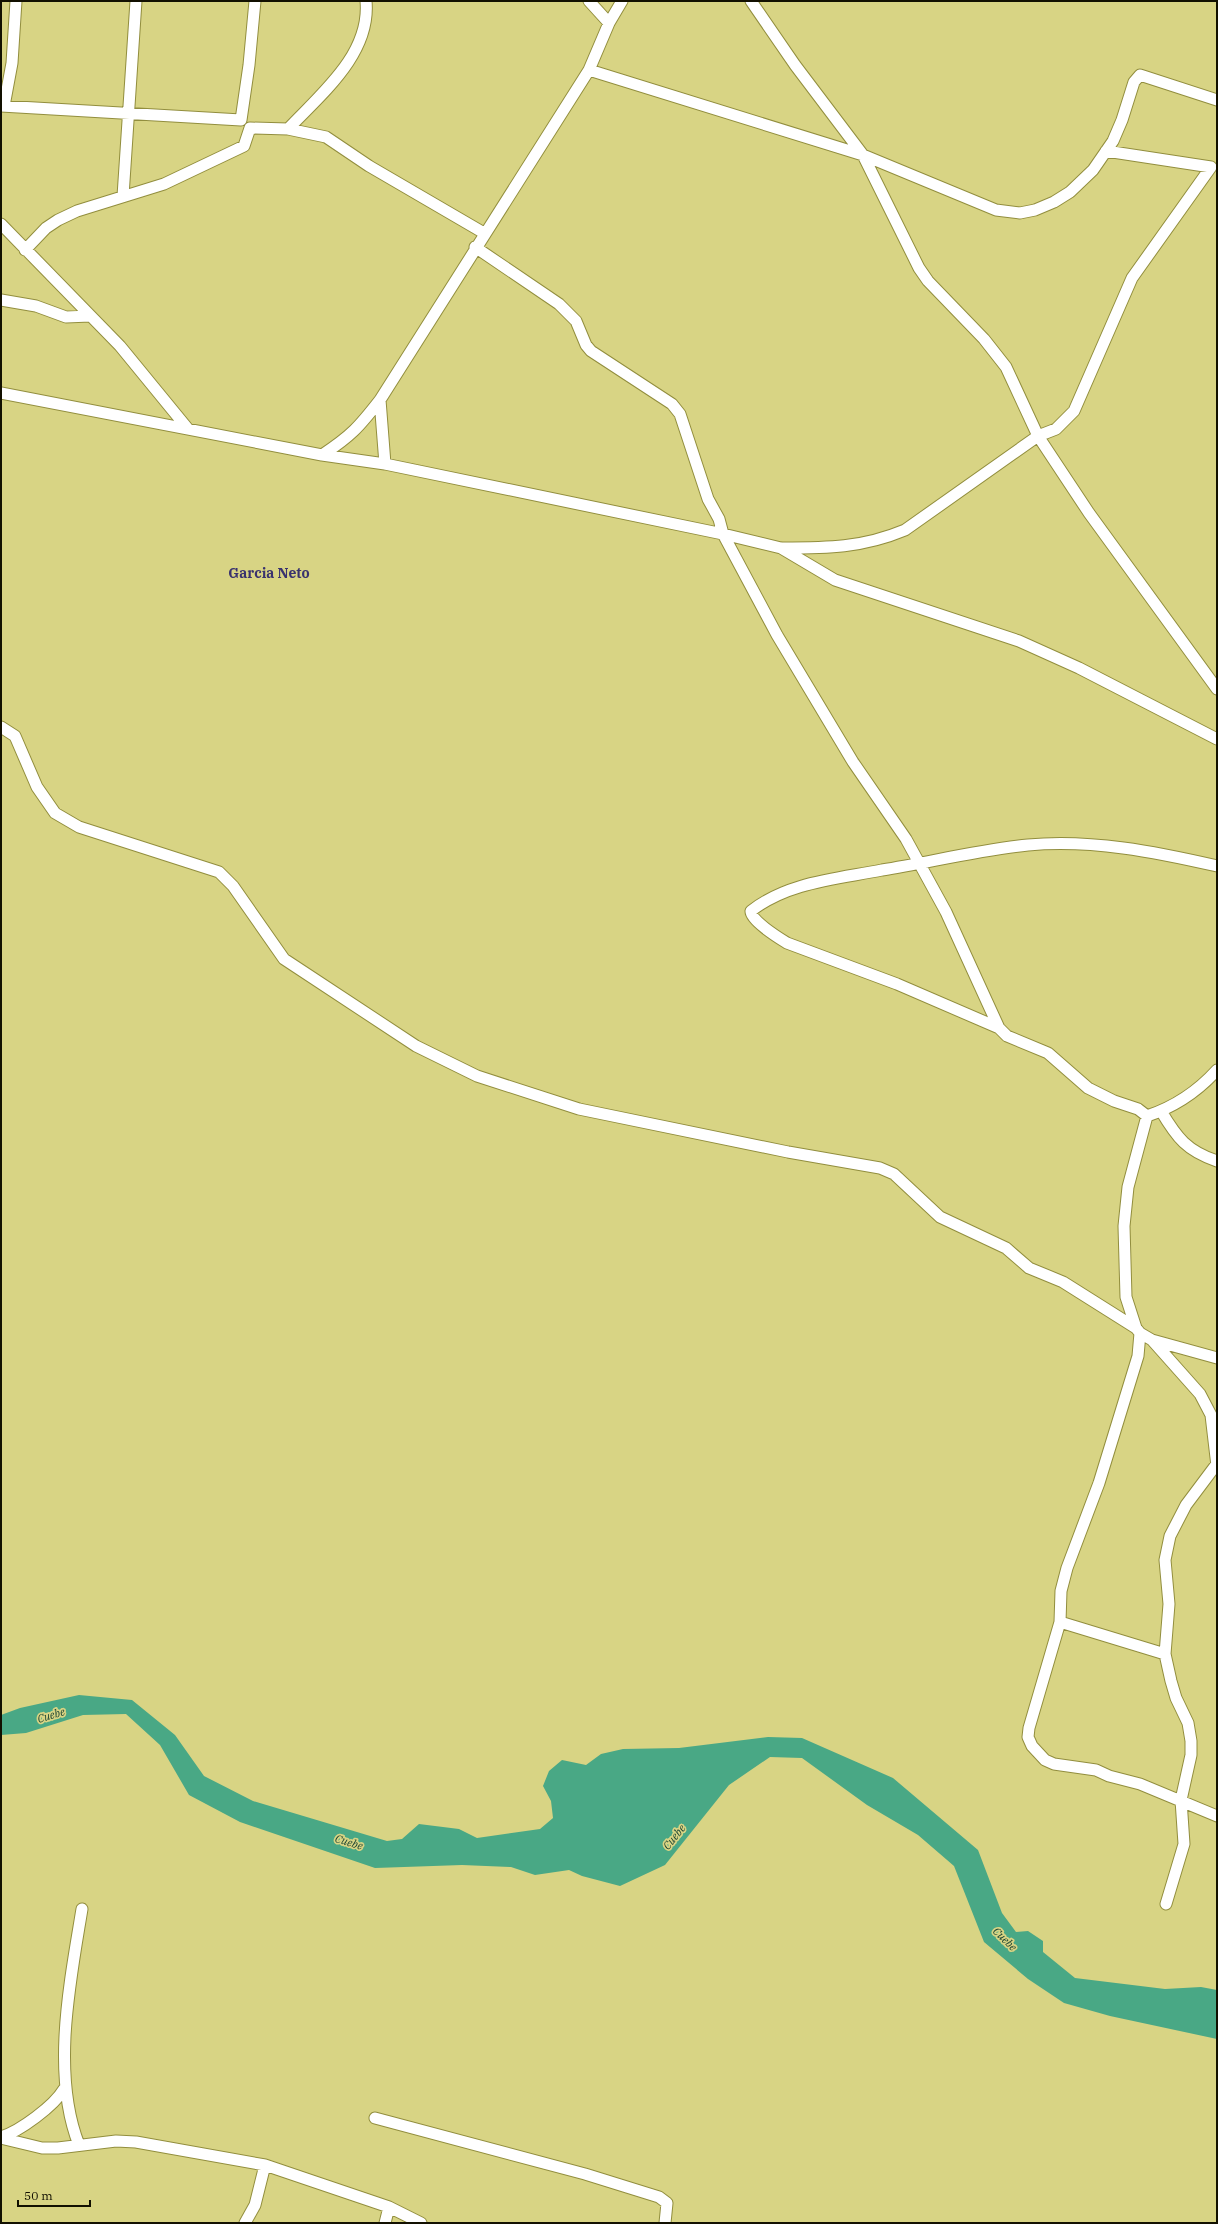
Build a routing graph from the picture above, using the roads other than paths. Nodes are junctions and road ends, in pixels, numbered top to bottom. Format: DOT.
graph roads {
  1 [pos="16,1"];
  2 [pos="136,1"];
  3 [pos="254,1"];
  4 [pos="366,1"];
  5 [pos="589,1"];
  6 [pos="622,1"];
  7 [pos="751,1"];
  8 [pos="609,23"];
  9 [pos="589,70"];
  10 [pos="1217,100"];
  11 [pos="2,106"];
  12 [pos="129,114"];
  13 [pos="241,120"];
  14 [pos="250,128"];
  15 [pos="288,129"];
  16 [pos="1106,151"];
  17 [pos="862,155"];
  18 [pos="123,196"];
  19 [pos="1,224"];
  20 [pos="484,233"];
  21 [pos="475,247"];
  22 [pos="25,250"];
  23 [pos="1,300"];
  24 [pos="90,316"];
  25 [pos="1,393"];
  26 [pos="380,400"];
  27 [pos="188,429"];
  28 [pos="1038,436"];
  29 [pos="322,455"];
  30 [pos="385,464"];
  31 [pos="723,534"];
  32 [pos="781,548"];
  33 [pos="1217,689"];
  34 [pos="1,727"];
  35 [pos="1217,739"];
  36 [pos="920,864"];
  37 [pos="1217,866"];
  38 [pos="999,1028"];
  39 [pos="1217,1070"];
  40 [pos="1162,1111"];
  41 [pos="1147,1116"];
  42 [pos="1217,1161"];
  43 [pos="1138,1331"];
  44 [pos="1152,1340"];
  45 [pos="1217,1358"];
  46 [pos="1216,1466"];
  47 [pos="1060,1622"];
  48 [pos="1165,1654"];
  49 [pos="1181,1800"];
  50 [pos="1217,1816"];
  51 [pos="1166,1904"];
  52 [pos="82,1909"];
  53 [pos="64,2089"];
  54 [pos="375,2118"];
  55 [pos="1,2138"];
  56 [pos="79,2145"];
  57 [pos="265,2165"];
  58 [pos="389,2208"];
  59 [pos="245,2223"];
  60 [pos="385,2223"];
  61 [pos="422,2223"];
  62 [pos="665,2223"];
  1 -- 11 [label="street"];
  2 -- 12 [label="street"];
  3 -- 13 [label="street"];
  4 -- 15 [label="street"];
  5 -- 8 [label="street"];
  6 -- 8 [label="street"];
  7 -- 17 [label="street"];
  8 -- 9 [label="street"];
  9 -- 17 [label="street"];
  9 -- 20 [label="street"];
  10 -- 16 [label="street"];
  11 -- 12 [label="street"];
  12 -- 13 [label="street"];
  12 -- 18 [label="street"];
  13 -- 14 [label="street"];
  14 -- 15 [label="street"];
  14 -- 18 [label="street"];
  15 -- 20 [label="street"];
  16 -- 17 [label="street"];
  16 -- 28 [label="street"];
  17 -- 28 [label="street"];
  18 -- 22 [label="street"];
  19 -- 22 [label="street"];
  20 -- 21 [label="street"];
  21 -- 26 [label="street"];
  21 -- 31 [label="street"];
  22 -- 24 [label="street"];
  23 -- 24 [label="street"];
  24 -- 27 [label="street"];
  25 -- 27 [label="street"];
  26 -- 29 [label="street"];
  26 -- 30 [label="street"];
  27 -- 29 [label="street"];
  28 -- 32 [label="street"];
  28 -- 33 [label="street"];
  29 -- 30 [label="street"];
  30 -- 31 [label="street"];
  31 -- 32 [label="street"];
  31 -- 36 [label="street"];
  32 -- 35 [label="street"];
  34 -- 43 [label="street"];
  36 -- 37 [label="street"];
  36 -- 38 [label="street"];
  36 -- 38 [label="street"];
  38 -- 41 [label="street"];
  39 -- 40 [label="street"];
  40 -- 41 [label="street"];
  40 -- 42 [label="street"];
  41 -- 43 [label="street"];
  43 -- 44 [label="street"];
  43 -- 47 [label="street"];
  44 -- 45 [label="street"];
  44 -- 46 [label="street"];
  46 -- 48 [label="street"];
  47 -- 48 [label="street"];
  47 -- 49 [label="street"];
  48 -- 49 [label="street"];
  49 -- 50 [label="street"];
  49 -- 51 [label="street"];
  52 -- 53 [label="street"];
  53 -- 55 [label="street"];
  53 -- 56 [label="street"];
  54 -- 62 [label="street"];
  55 -- 56 [label="street"];
  56 -- 57 [label="street"];
  57 -- 58 [label="street"];
  57 -- 59 [label="street"];
  58 -- 60 [label="street"];
  58 -- 61 [label="street"];
}
